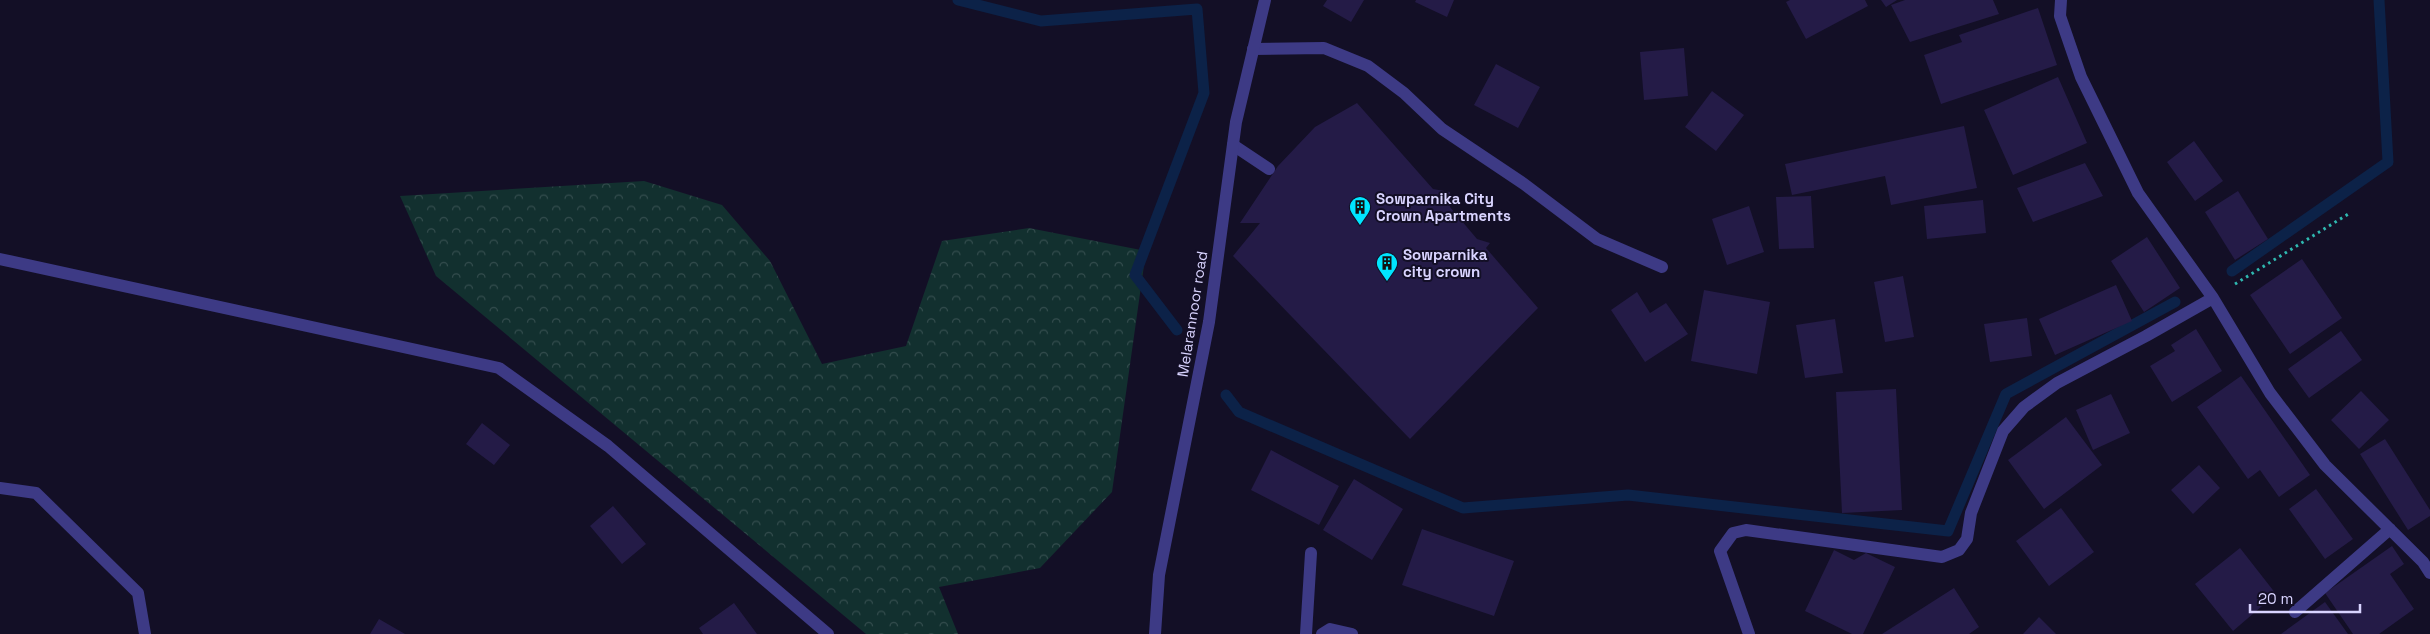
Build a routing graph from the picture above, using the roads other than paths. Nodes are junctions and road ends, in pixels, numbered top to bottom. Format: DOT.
graph roads {
  1 [pos="1265,0"];
  2 [pos="2061,0"];
  3 [pos="1254,49"];
  4 [pos="1233,145"];
  5 [pos="1269,169"];
  6 [pos="0,259"];
  7 [pos="1662,266"];
  8 [pos="2213,298"];
  9 [pos="0,488"];
  10 [pos="2390,529"];
  11 [pos="1311,553"];
  12 [pos="2430,572"];
  13 [pos="2295,612"];
  14 [pos="145,634"];
  15 [pos="828,634"];
  16 [pos="1154,634"];
  17 [pos="1306,634"];
  18 [pos="1322,634"];
  19 [pos="1352,634"];
  20 [pos="1749,634"];
  1 -- 3 [label="street, Melarannoor road"];
  2 -- 8 [label="street"];
  3 -- 4 [label="street, Melarannoor road"];
  3 -- 7 [label="street"];
  4 -- 5 [label="street"];
  4 -- 16 [label="street, Melarannoor road"];
  6 -- 15 [label="street"];
  8 -- 10 [label="street"];
  8 -- 20 [label="street"];
  9 -- 14 [label="street"];
  10 -- 12 [label="street"];
  10 -- 13 [label="street"];
  11 -- 17 [label="street"];
  18 -- 19 [label="street"];
}
